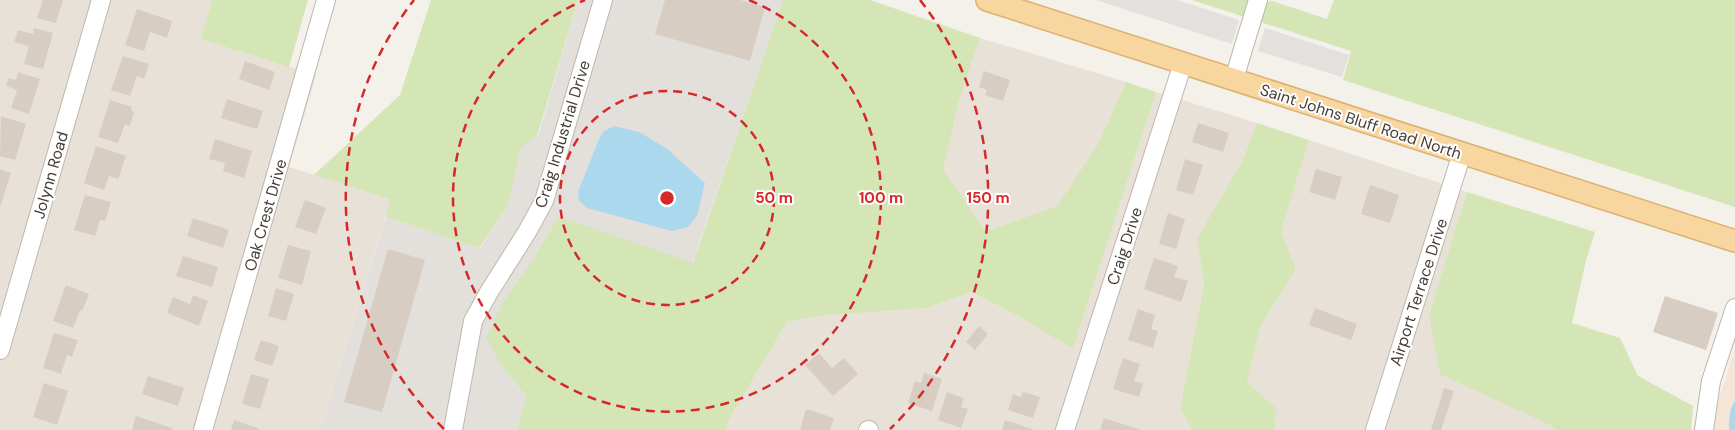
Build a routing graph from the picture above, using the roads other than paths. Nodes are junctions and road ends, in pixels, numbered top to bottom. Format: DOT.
graph roads {
  1 [pos="101,0"];
  2 [pos="326,0"];
  3 [pos="603,0"];
  4 [pos="987,0"];
  5 [pos="1258,0"];
  6 [pos="1183,63"];
  7 [pos="1234,79"];
  8 [pos="1462,154"];
  9 [pos="1735,240"];
  10 [pos="1735,308"];
  11 [pos="0,350"];
  12 [pos="203,430"];
  13 [pos="453,430"];
  14 [pos="1065,430"];
  15 [pos="1375,430"];
  16 [pos="1704,430"];
  1 -- 11 [label="street, Jolynn Road"];
  2 -- 12 [label="street, Oak Crest Drive"];
  3 -- 13 [label="street, Craig Industrial Drive"];
  4 -- 6 [label="main road, Saint Johns Bluff Road North"];
  5 -- 7 [label="street"];
  6 -- 7 [label="main road, Saint Johns Bluff Road North"];
  6 -- 14 [label="street, Craig Drive"];
  7 -- 8 [label="main road, Saint Johns Bluff Road North"];
  8 -- 9 [label="main road, Saint Johns Bluff Road North"];
  8 -- 15 [label="street, Airport Terrace Drive"];
  10 -- 16 [label="street"];
}
